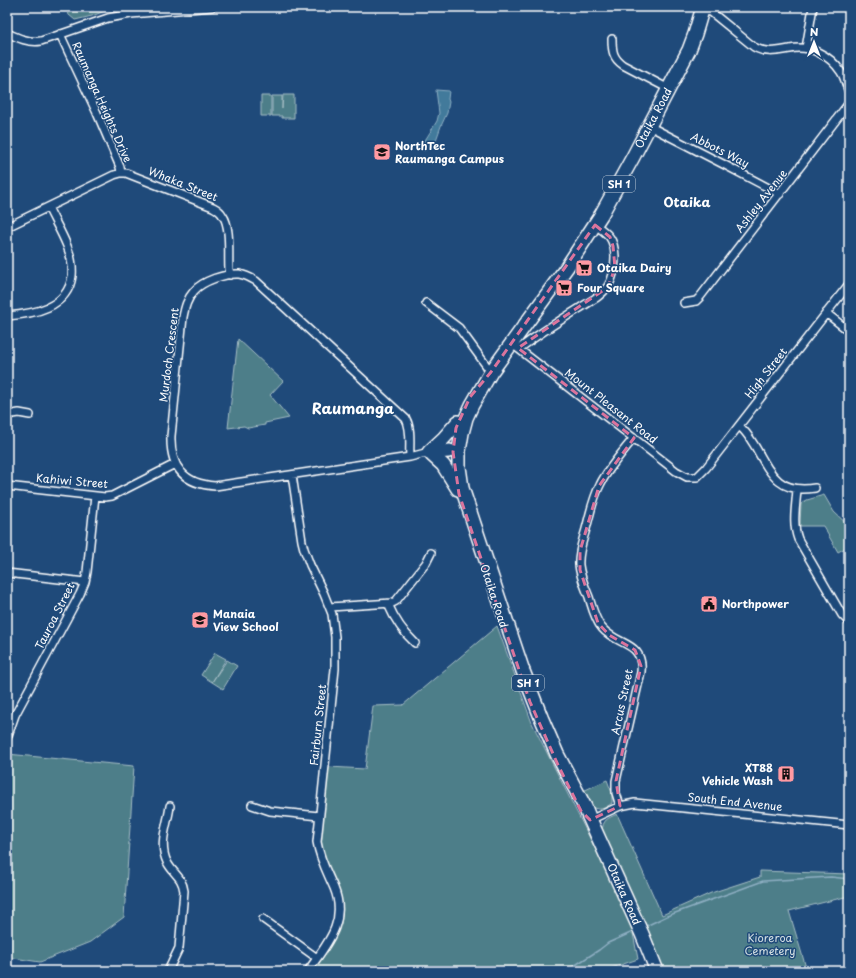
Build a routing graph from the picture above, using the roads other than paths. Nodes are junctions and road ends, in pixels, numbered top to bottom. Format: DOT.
graph roads {
  1 [pos="212,7"];
  2 [pos="813,7"];
  3 [pos="702,9"];
  4 [pos="7,33"];
  5 [pos="60,34"];
  6 [pos="612,39"];
  7 [pos="806,48"];
  8 [pos="669,89"];
  9 [pos="849,92"];
  10 [pos="849,103"];
  11 [pos="649,126"];
  12 [pos="121,173"];
  13 [pos="780,194"];
  14 [pos="48,207"];
  15 [pos="595,225"];
  16 [pos="7,227"];
  17 [pos="230,275"];
  18 [pos="849,284"];
  19 [pos="684,303"];
  20 [pos="426,304"];
  21 [pos="826,313"];
  22 [pos="7,316"];
  23 [pos="849,331"];
  24 [pos="515,346"];
  25 [pos="491,372"];
  26 [pos="7,415"];
  27 [pos="30,415"];
  28 [pos="458,422"];
  29 [pos="739,426"];
  30 [pos="634,438"];
  31 [pos="455,451"];
  32 [pos="428,454"];
  33 [pos="410,457"];
  34 [pos="175,464"];
  35 [pos="292,475"];
  36 [pos="700,475"];
  37 [pos="7,486"];
  38 [pos="815,488"];
  39 [pos="458,489"];
  40 [pos="797,489"];
  41 [pos="95,496"];
  42 [pos="431,553"];
  43 [pos="7,573"];
  44 [pos="85,582"];
  45 [pos="388,604"];
  46 [pos="330,607"];
  47 [pos="849,622"];
  48 [pos="415,642"];
  49 [pos="7,738"];
  50 [pos="252,805"];
  51 [pos="170,806"];
  52 [pos="620,806"];
  53 [pos="320,816"];
  54 [pos="590,819"];
  55 [pos="849,825"];
  56 [pos="263,919"];
  57 [pos="317,958"];
  58 [pos="168,971"];
  59 [pos="308,971"];
  60 [pos="657,971"];
  1 -- 5 [label="street"];
  2 -- 7 [label="street"];
  3 -- 7 [label="street"];
  3 -- 8 [label="highway, Otaika Road / SH 1"];
  4 -- 5 [label="street"];
  5 -- 12 [label="street, Raumanga Heights Drive"];
  6 -- 8 [label="street"];
  7 -- 9 [label="street"];
  8 -- 11 [label="highway, Otaika Road / SH 1"];
  10 -- 13 [label="street, Ashley Avenue"];
  11 -- 13 [label="street, Abbots Way"];
  11 -- 15 [label="highway, Otaika Road / SH 1"];
  12 -- 14 [label="street, Raumanga Heights Drive"];
  12 -- 17 [label="street, Whaka Street"];
  13 -- 19 [label="street, Ashley Avenue"];
  14 -- 16 [label="street, Raumanga Heights Drive"];
  14 -- 22 [label="street"];
  15 -- 24 [label="highway, Otaika Road / SH 1"];
  15 -- 24 [label="street, Otaika Road"];
  17 -- 33 [label="street, Murdoch Crescent"];
  17 -- 34 [label="street, Murdoch Crescent"];
  18 -- 21 [label="street, High Street"];
  20 -- 25 [label="street"];
  21 -- 23 [label="street"];
  21 -- 29 [label="street, High Street"];
  24 -- 25 [label="highway, Otaika Road / SH 1"];
  24 -- 30 [label="street, Mount Pleasant Road"];
  25 -- 28 [label="highway, Otaika Road / SH 1"];
  25 -- 31 [label="highway, Otaika Road / SH 1"];
  26 -- 27 [label="street"];
  28 -- 31 [label="highway, Otaika Road / SH 1"];
  28 -- 32 [label="highway"];
  29 -- 36 [label="street, High Street"];
  29 -- 40 [label="street"];
  30 -- 36 [label="street, Mount Pleasant Road"];
  30 -- 52 [label="street, Arcus Street"];
  31 -- 32 [label="street"];
  31 -- 39 [label="highway, Otaika Road / SH 1"];
  31 -- 54 [label="highway, Otaika Road / SH 1"];
  32 -- 33 [label="street"];
  32 -- 39 [label="highway"];
  33 -- 35 [label="street"];
  34 -- 35 [label="street"];
  34 -- 41 [label="street, Kahiwi Street"];
  35 -- 46 [label="street, Fairburn Street"];
  37 -- 41 [label="street, Kahiwi Street"];
  38 -- 40 [label="street"];
  39 -- 54 [label="highway, Otaika Road / SH 1"];
  40 -- 47 [label="street"];
  41 -- 44 [label="street, Tauroa Street"];
  42 -- 45 [label="street"];
  43 -- 44 [label="street"];
  44 -- 49 [label="street, Tauroa Street"];
  45 -- 46 [label="street"];
  45 -- 48 [label="street"];
  46 -- 53 [label="street, Fairburn Street"];
  50 -- 53 [label="street"];
  51 -- 58 [label="street"];
  52 -- 54 [label="street"];
  52 -- 55 [label="street, South End Avenue"];
  53 -- 57 [label="street, Fairburn Street"];
  54 -- 60 [label="highway, Otaika Road / SH 1"];
  56 -- 57 [label="street"];
  57 -- 59 [label="street, Fairburn Street"];
}
